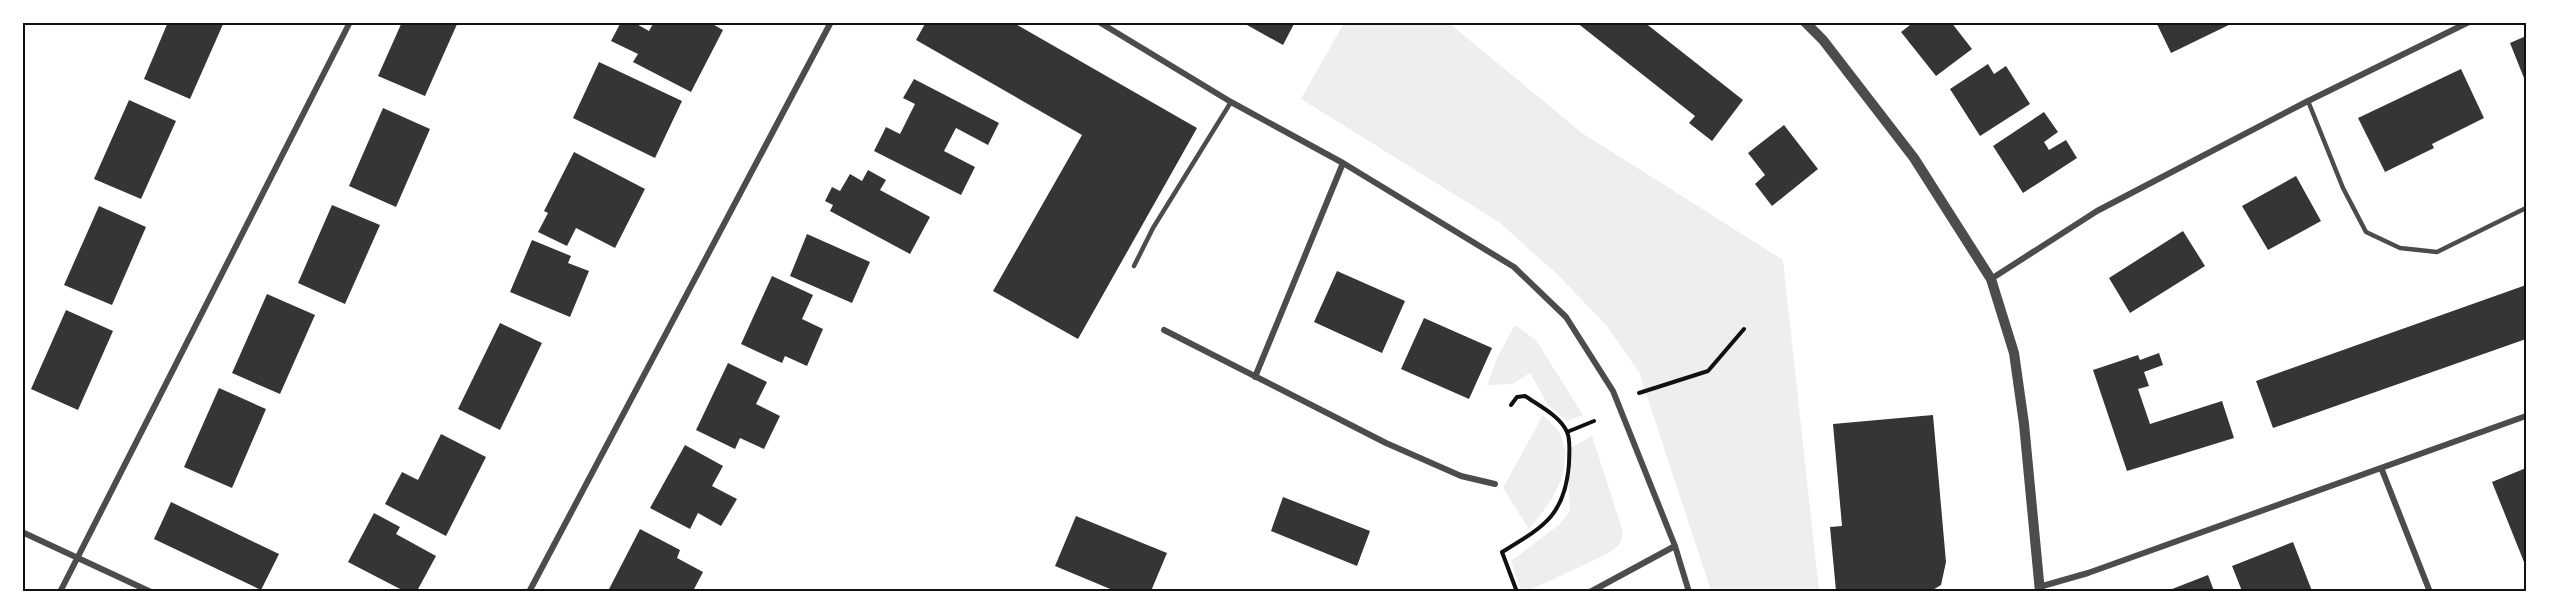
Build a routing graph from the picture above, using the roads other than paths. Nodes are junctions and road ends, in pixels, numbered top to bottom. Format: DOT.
graph roads {
  1 [pos="350,22"];
  2 [pos="831,22"];
  3 [pos="1099,22"];
  4 [pos="1804,22"];
  5 [pos="2469,22"];
  6 [pos="1231,102"];
  7 [pos="2308,102"];
  8 [pos="1343,163"];
  9 [pos="2526,207"];
  10 [pos="1134,266"];
  11 [pos="1991,279"];
  12 [pos="1164,330"];
  13 [pos="1255,377"];
  14 [pos="2526,416"];
  15 [pos="2382,470"];
  16 [pos="1495,484"];
  17 [pos="22,532"];
  18 [pos="1675,546"];
  19 [pos="79,559"];
  20 [pos="2040,589"];
  21 [pos="60,591"];
  22 [pos="151,591"];
  23 [pos="529,591"];
  24 [pos="1590,591"];
  25 [pos="1689,591"];
  26 [pos="2430,591"];
  1 -- 19 [label="street"];
  2 -- 23 [label="street"];
  3 -- 6 [label="street"];
  4 -- 11 [label="street"];
  5 -- 7 [label="street"];
  6 -- 8 [label="street"];
  6 -- 10 [label="lane"];
  7 -- 9 [label="lane"];
  7 -- 11 [label="street"];
  8 -- 13 [label="street"];
  8 -- 18 [label="street"];
  11 -- 20 [label="street"];
  12 -- 13 [label="street"];
  13 -- 16 [label="street"];
  14 -- 15 [label="street"];
  15 -- 20 [label="street"];
  15 -- 26 [label="street"];
  17 -- 19 [label="street"];
  18 -- 24 [label="street"];
  18 -- 25 [label="street"];
  19 -- 21 [label="street"];
  19 -- 22 [label="street"];
}
